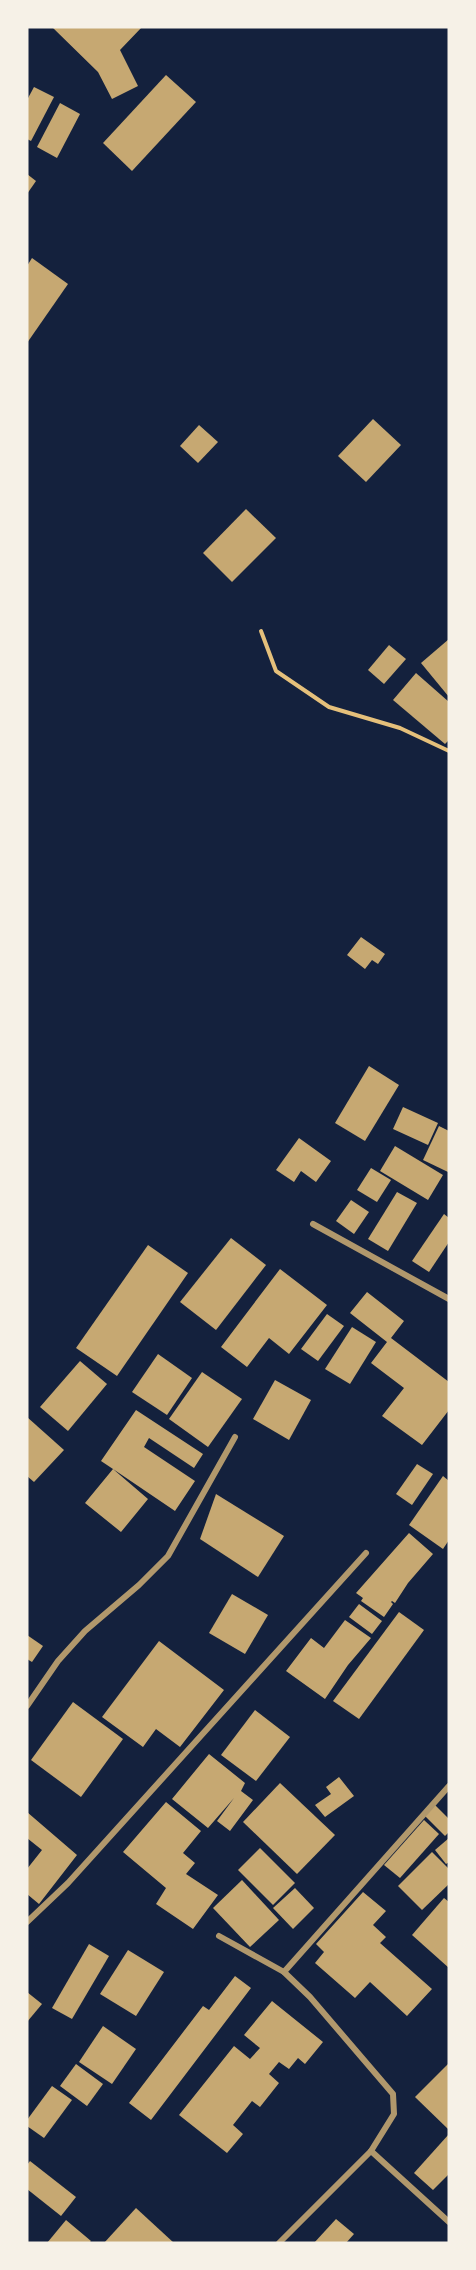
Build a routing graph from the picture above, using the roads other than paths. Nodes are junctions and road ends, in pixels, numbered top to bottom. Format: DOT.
graph roads {
  1 [pos="314,1224"];
  2 [pos="449,1299"];
  3 [pos="235,1437"];
  4 [pos="366,1553"];
  5 [pos="27,1706"];
  6 [pos="449,1786"];
  7 [pos="27,1922"];
  8 [pos="219,1936"];
  9 [pos="284,1972"];
  10 [pos="371,2151"];
  11 [pos="449,2222"];
  12 [pos="279,2243"];
  1 -- 2 [label="street"];
  3 -- 5 [label="street"];
  4 -- 7 [label="street"];
  6 -- 9 [label="street"];
  8 -- 9 [label="street"];
  9 -- 10 [label="street"];
  10 -- 11 [label="street"];
  10 -- 12 [label="street"];
}
